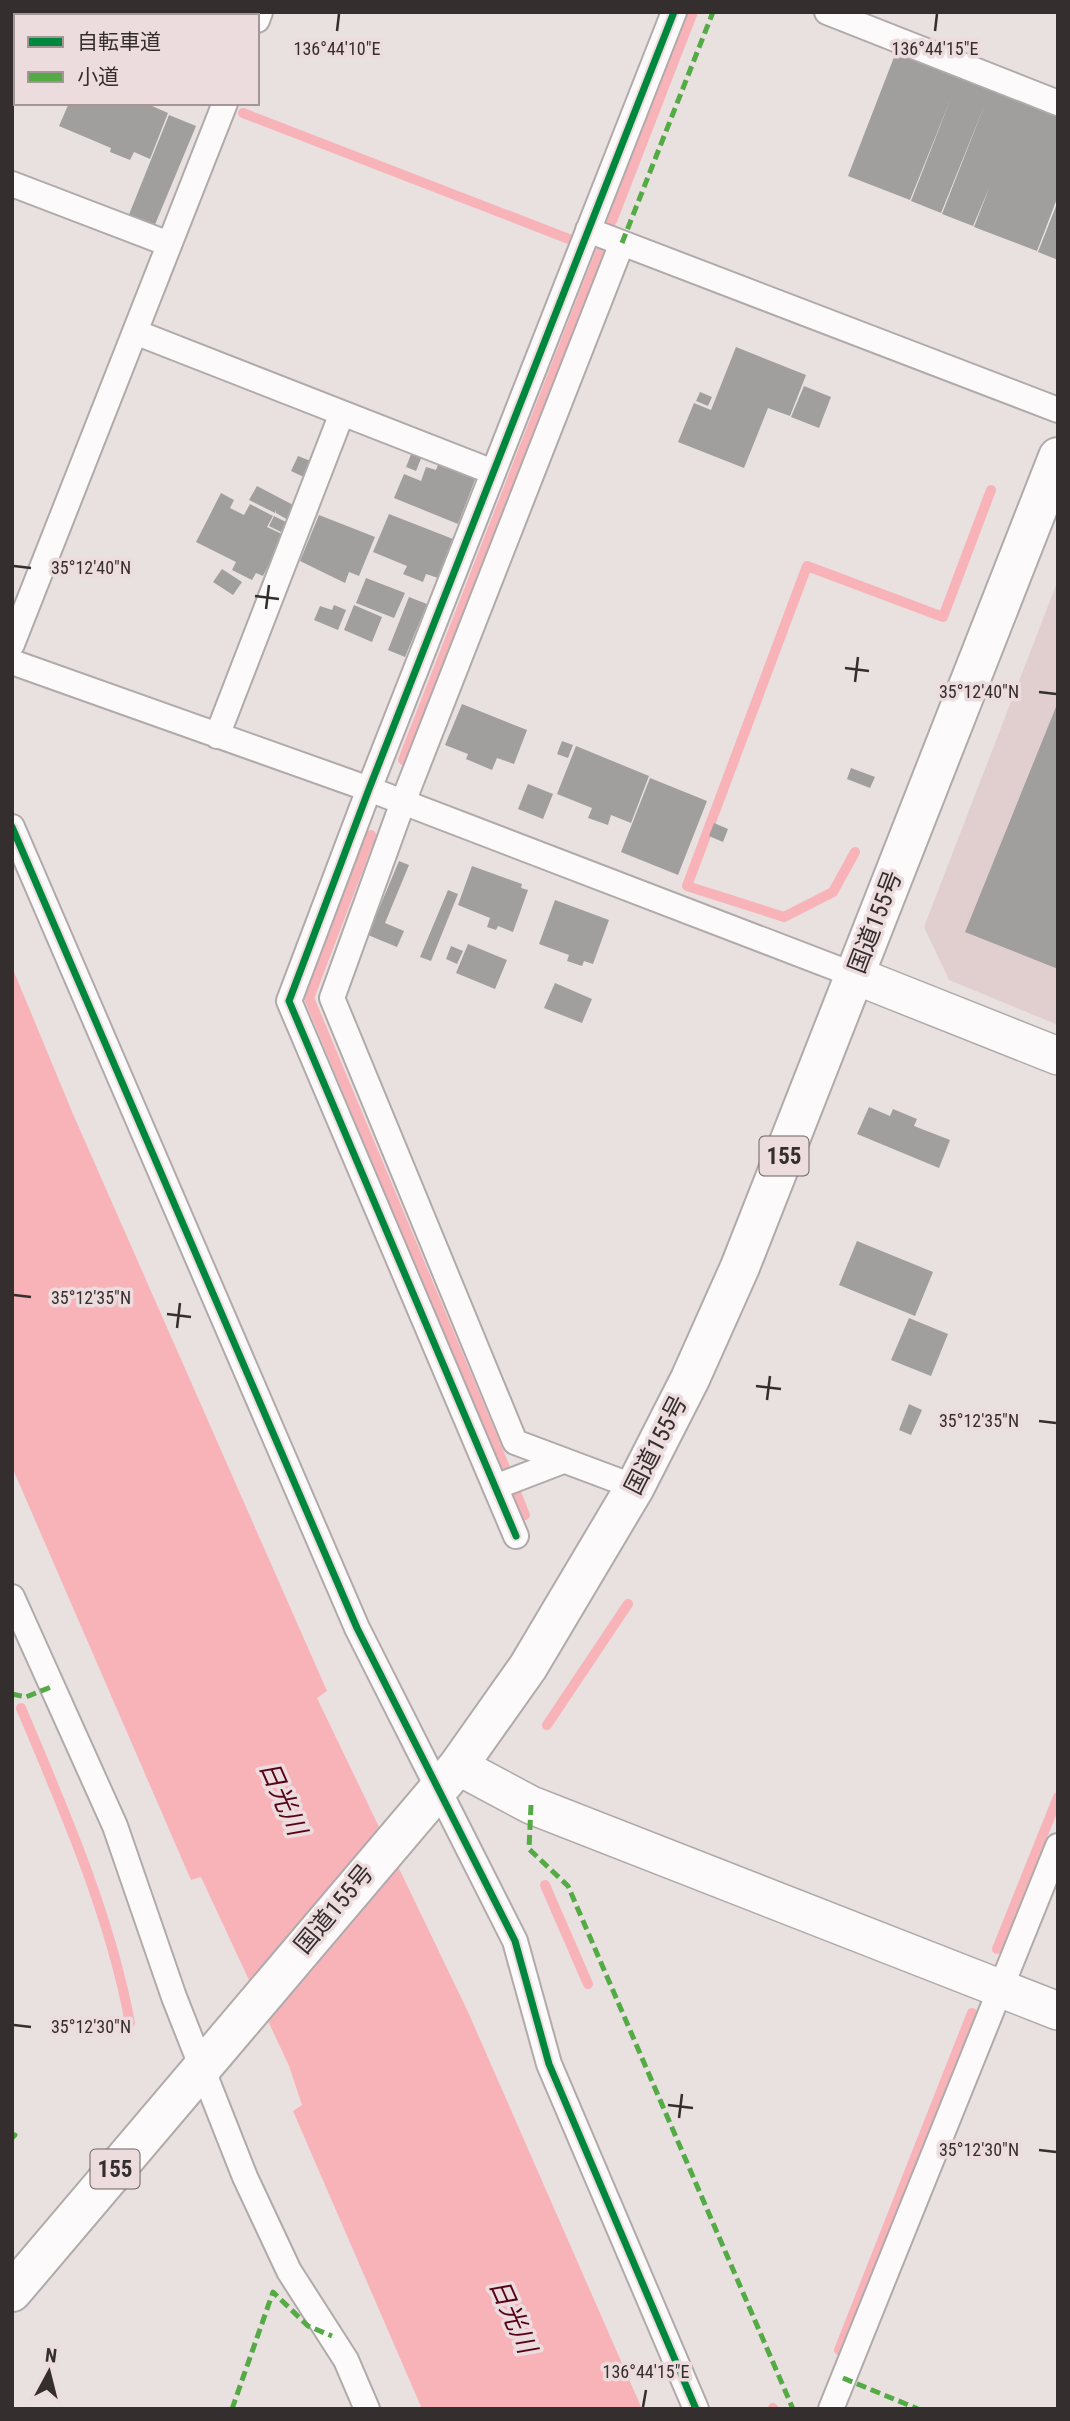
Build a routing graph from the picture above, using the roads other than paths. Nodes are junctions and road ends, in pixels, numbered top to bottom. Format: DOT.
graph roads {
  1 [pos="674,12"];
  2 [pos="827,12"];
  3 [pos="1058,103"];
  4 [pos="224,105"];
  5 [pos="12,184"];
  6 [pos="589,230"];
  7 [pos="622,243"];
  8 [pos="169,244"];
  9 [pos="135,332"];
  10 [pos="1058,410"];
  11 [pos="342,413"];
  12 [pos="1058,457"];
  13 [pos="493,472"];
  14 [pos="12,644"];
  15 [pos="12,662"];
  16 [pos="217,736"];
  17 [pos="369,789"];
  18 [pos="403,802"];
  19 [pos="12,827"];
  20 [pos="854,975"];
  21 [pos="1058,1056"];
  22 [pos="563,1461"];
  23 [pos="495,1487"];
  24 [pos="635,1487"];
  25 [pos="516,1536"];
  26 [pos="12,1597"];
  27 [pos="439,1787"];
  28 [pos="1058,1846"];
  29 [pos="1000,1988"];
  30 [pos="1058,2011"];
  31 [pos="210,2057"];
  32 [pos="12,2292"];
  33 [pos="368,2409"];
  34 [pos="696,2409"];
  35 [pos="831,2409"];
  1 -- 6 [label="street"];
  2 -- 3 [label="street"];
  4 -- 8 [label="street"];
  5 -- 8 [label="street"];
  6 -- 7 [label="street"];
  6 -- 13 [label="street"];
  7 -- 10 [label="street"];
  7 -- 18 [label="street"];
  8 -- 9 [label="street"];
  9 -- 11 [label="street"];
  9 -- 14 [label="street"];
  11 -- 13 [label="street"];
  11 -- 16 [label="street"];
  12 -- 20 [label="highway, 国道155号 / 155"];
  13 -- 17 [label="street"];
  15 -- 16 [label="street"];
  16 -- 17 [label="street"];
  17 -- 18 [label="street"];
  17 -- 23 [label="street"];
  18 -- 20 [label="street"];
  18 -- 22 [label="street"];
  19 -- 27 [label="street"];
  20 -- 21 [label="street"];
  20 -- 24 [label="highway, 国道155号 / 155"];
  22 -- 23 [label="street"];
  22 -- 24 [label="street"];
  23 -- 25 [label="street"];
  24 -- 27 [label="highway, 国道155号 / 155"];
  26 -- 31 [label="street"];
  27 -- 29 [label="street"];
  27 -- 31 [label="highway, 国道155号 / 155"];
  27 -- 34 [label="street"];
  28 -- 29 [label="street"];
  29 -- 30 [label="street"];
  29 -- 35 [label="street"];
  31 -- 32 [label="highway, 国道155号 / 155"];
  31 -- 33 [label="street"];
}
